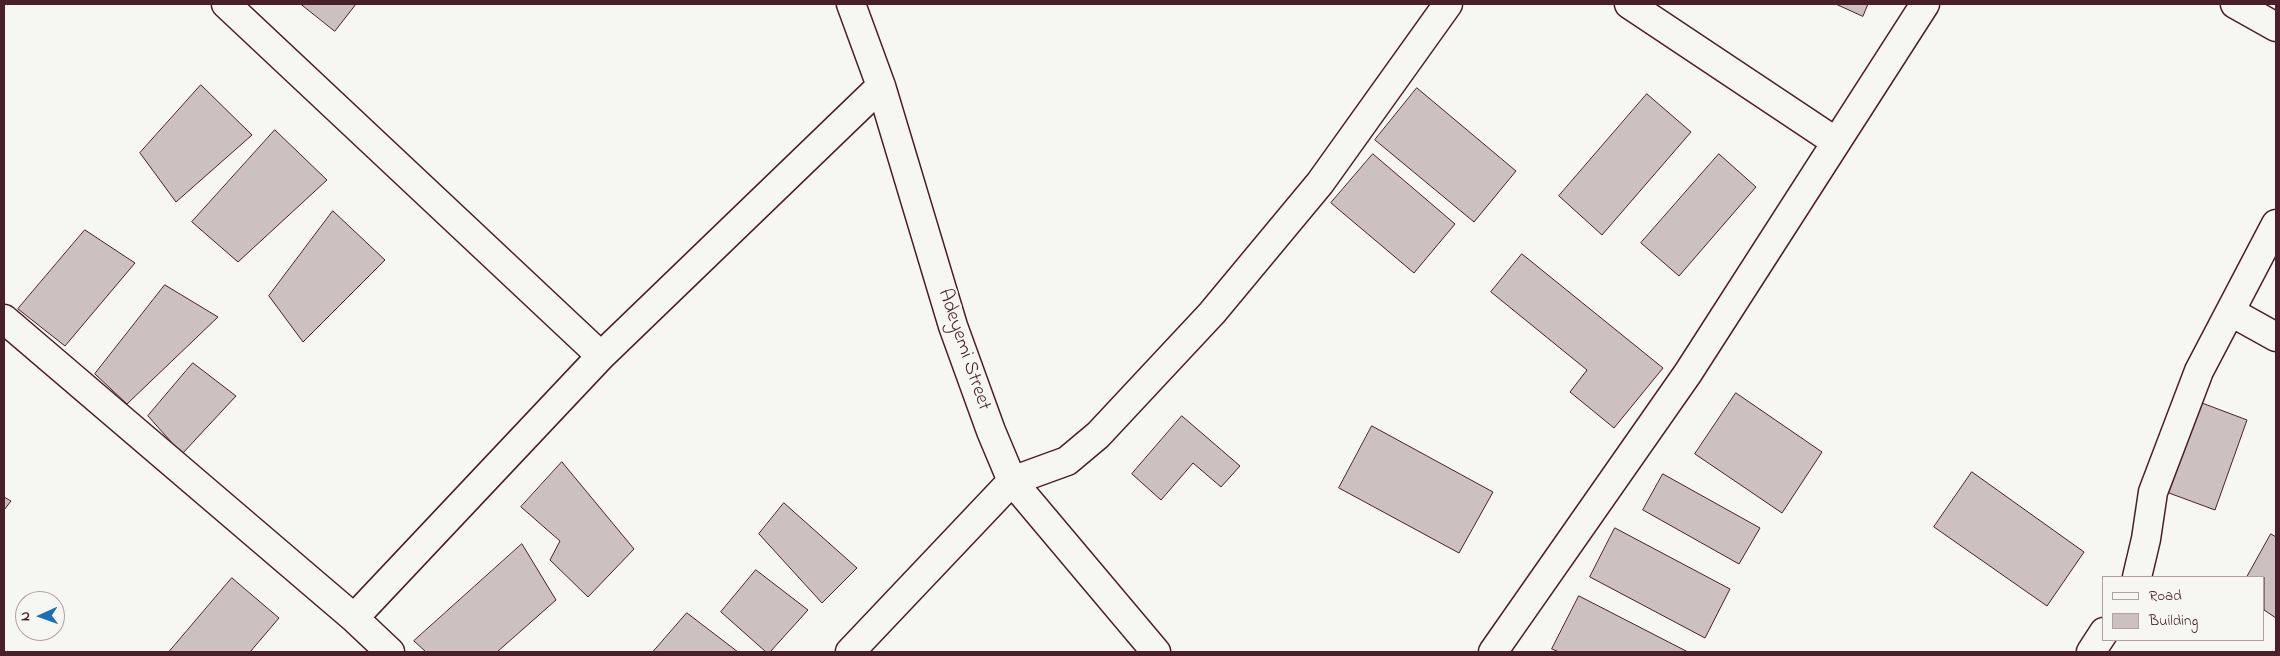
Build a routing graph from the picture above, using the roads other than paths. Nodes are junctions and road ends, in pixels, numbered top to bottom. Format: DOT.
graph roads {
  1 [pos="226,4"];
  2 [pos="851,4"];
  3 [pos="1448,4"];
  4 [pos="1630,4"];
  5 [pos="1925,4"];
  6 [pos="2235,4"];
  7 [pos="2276,27"];
  8 [pos="881,86"];
  9 [pos="1836,142"];
  10 [pos="2276,224"];
  11 [pos="2230,312"];
  12 [pos="4,319"];
  13 [pos="2276,337"];
  14 [pos="600,356"];
  15 [pos="1012,481"];
  16 [pos="2137,576"];
  17 [pos="354,618"];
  18 [pos="2102,635"];
  19 [pos="390,652"];
  20 [pos="850,652"];
  21 [pos="1156,652"];
  22 [pos="1493,652"];
  23 [pos="2091,652"];
  1 -- 14 [label="street"];
  2 -- 8 [label="street, Adeyemi Street"];
  3 -- 15 [label="street"];
  4 -- 9 [label="street"];
  5 -- 9 [label="street"];
  6 -- 7 [label="street"];
  8 -- 14 [label="street"];
  8 -- 15 [label="street, Adeyemi Street"];
  9 -- 22 [label="street"];
  10 -- 11 [label="street"];
  11 -- 13 [label="street"];
  11 -- 16 [label="street"];
  12 -- 17 [label="street"];
  14 -- 17 [label="street"];
  15 -- 20 [label="street"];
  15 -- 21 [label="street, Adeyemi Street"];
  17 -- 19 [label="street"];
  18 -- 23 [label="street"];
}
